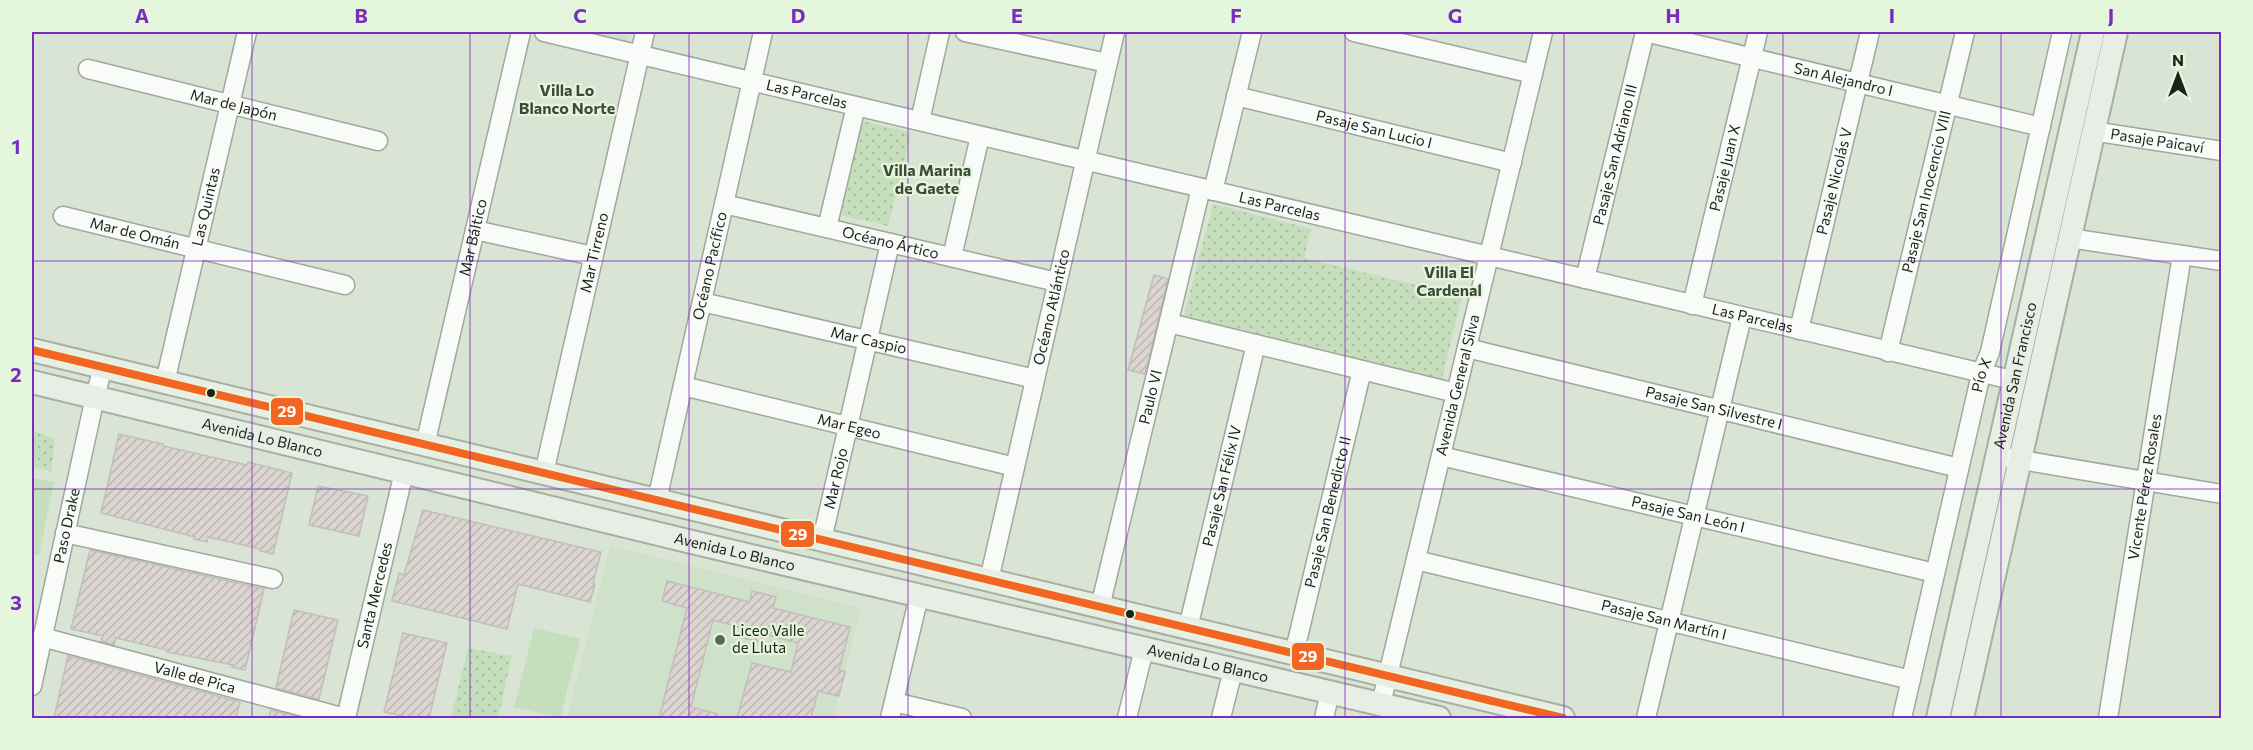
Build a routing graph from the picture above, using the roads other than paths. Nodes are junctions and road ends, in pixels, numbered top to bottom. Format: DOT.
graph roads {
  1 [pos="248,32"];
  2 [pos="521,32"];
  3 [pos="544,32"];
  4 [pos="645,32"];
  5 [pos="763,32"];
  6 [pos="940,32"];
  7 [pos="965,32"];
  8 [pos="1114,32"];
  9 [pos="1252,32"];
  10 [pos="1354,32"];
  11 [pos="1544,32"];
  12 [pos="1645,32"];
  13 [pos="1758,32"];
  14 [pos="1870,32"];
  15 [pos="1965,32"];
  16 [pos="2062,32"];
  17 [pos="2093,32"];
  18 [pos="2116,32"];
  19 [pos="639,54"];
  20 [pos="1752,57"];
  21 [pos="1107,63"];
  22 [pos="88,69"];
  23 [pos="1533,74"];
  24 [pos="752,81"];
  25 [pos="1858,83"];
  26 [pos="1236,96"];
  27 [pos="1947,104"];
  28 [pos="230,105"];
  29 [pos="856,106"];
  30 [pos="920,121"];
  31 [pos="2041,127"];
  32 [pos="2092,131"];
  33 [pos="980,136"];
  34 [pos="378,141"];
  35 [pos="2222,151"];
  36 [pos="1085,161"];
  37 [pos="1512,163"];
  38 [pos="1207,190"];
  39 [pos="724,204"];
  40 [pos="63,216"];
  41 [pos="827,228"];
  42 [pos="475,230"];
  43 [pos="2069,237"];
  44 [pos="890,243"];
  45 [pos="196,249"];
  46 [pos="2182,255"];
  47 [pos="593,256"];
  48 [pos="952,257"];
  49 [pos="1489,257"];
  50 [pos="2222,261"];
  51 [pos="1585,279"];
  52 [pos="1058,282"];
  53 [pos="345,285"];
  54 [pos="702,302"];
  55 [pos="1692,305"];
  56 [pos="1742,317"];
  57 [pos="1169,323"];
  58 [pos="1799,330"];
  59 [pos="868,340"];
  60 [pos="1256,344"];
  61 [pos="1467,348"];
  62 [pos="32,350"];
  63 [pos="1888,352"];
  64 [pos="103,367"];
  65 [pos="1362,370"];
  66 [pos="1981,374"];
  67 [pos="1035,379"];
  68 [pos="2016,381"];
  69 [pos="32,382"];
  70 [pos="165,382"];
  71 [pos="683,386"];
  72 [pos="1456,393"];
  73 [pos="95,397"];
  74 [pos="1720,409"];
  75 [pos="848,427"];
  76 [pos="425,445"];
  77 [pos="1441,456"];
  78 [pos="2009,458"];
  79 [pos="1015,467"];
  80 [pos="1959,468"];
  81 [pos="404,472"];
  82 [pos="544,473"];
  83 [pos="2146,481"];
  84 [pos="2222,494"];
  85 [pos="657,500"];
  86 [pos="703,512"];
  87 [pos="1694,516"];
  88 [pos="65,532"];
  89 [pos="822,540"];
  90 [pos="696,543"];
  91 [pos="1416,561"];
  92 [pos="1935,573"];
  93 [pos="273,579"];
  94 [pos="989,580"];
  95 [pos="919,596"];
  96 [pos="1100,607"];
  97 [pos="1669,621"];
  98 [pos="1188,628"];
  99 [pos="42,638"];
  100 [pos="1144,649"];
  101 [pos="1294,654"];
  102 [pos="1233,669"];
  103 [pos="1388,676"];
  104 [pos="1911,680"];
  105 [pos="32,686"];
  106 [pos="1330,692"];
  107 [pos="1381,704"];
  108 [pos="892,710"];
  109 [pos="346,718"];
  110 [pos="962,718"];
  111 [pos="1127,718"];
  112 [pos="1221,718"];
  113 [pos="1324,718"];
  114 [pos="1439,718"];
  115 [pos="1563,718"];
  116 [pos="1646,718"];
  117 [pos="1902,718"];
  118 [pos="1938,718"];
  119 [pos="1962,718"];
  120 [pos="2108,718"];
  1 -- 28 [label="street, Las Quintas"];
  2 -- 42 [label="street, Mar Báltico"];
  3 -- 19 [label="street, Las Parcelas"];
  4 -- 19 [label="street, Mar Tirreno"];
  5 -- 24 [label="street, Océano Pacífico"];
  6 -- 30 [label="street"];
  7 -- 21 [label="street"];
  8 -- 21 [label="street, Océano Atlántico"];
  9 -- 26 [label="street, Paulo VI"];
  10 -- 23 [label="street"];
  11 -- 23 [label="street, Avenida General Silva"];
  12 -- 20 [label="street, San Alejandro I"];
  12 -- 51 [label="street, Pasaje San Adriano III"];
  13 -- 20 [label="street, Pasaje Juan X"];
  14 -- 25 [label="street, Pasaje Nicolás V"];
  15 -- 27 [label="street, Pasaje San Inocencio VIII"];
  16 -- 31 [label="street, Pío X"];
  17 -- 68 [label="main road, Avenida San Francisco"];
  18 -- 32 [label="main road, Avenida San Francisco"];
  19 -- 24 [label="street, Las Parcelas"];
  19 -- 47 [label="street, Mar Tirreno"];
  20 -- 25 [label="street, San Alejandro I"];
  20 -- 55 [label="street, Pasaje Juan X"];
  21 -- 36 [label="street, Océano Atlántico"];
  22 -- 28 [label="street, Mar de Japón"];
  23 -- 37 [label="street, Avenida General Silva"];
  24 -- 29 [label="street, Las Parcelas"];
  24 -- 39 [label="street, Océano Pacífico"];
  25 -- 27 [label="street, San Alejandro I"];
  25 -- 58 [label="street, Pasaje Nicolás V"];
  26 -- 37 [label="street, Pasaje San Lucio I"];
  26 -- 38 [label="street, Paulo VI"];
  27 -- 31 [label="street, San Alejandro I"];
  27 -- 63 [label="street, Pasaje San Inocencio VIII"];
  28 -- 34 [label="street, Mar de Japón"];
  28 -- 45 [label="street, Las Quintas"];
  29 -- 30 [label="street, Las Parcelas"];
  29 -- 41 [label="street"];
  30 -- 33 [label="street, Las Parcelas"];
  31 -- 66 [label="street, Pío X"];
  32 -- 35 [label="street, Pasaje Paicaví"];
  32 -- 43 [label="main road, Avenida San Francisco"];
  33 -- 36 [label="street, Las Parcelas"];
  33 -- 48 [label="street"];
  36 -- 38 [label="street, Las Parcelas"];
  36 -- 52 [label="street, Océano Atlántico"];
  37 -- 49 [label="street, Avenida General Silva"];
  38 -- 49 [label="street, Las Parcelas"];
  38 -- 57 [label="street, Paulo VI"];
  39 -- 41 [label="street, Océano Ártico"];
  39 -- 54 [label="street, Océano Pacífico"];
  40 -- 45 [label="street, Mar de Omán"];
  41 -- 44 [label="street, Océano Ártico"];
  42 -- 47 [label="street"];
  42 -- 76 [label="street, Mar Báltico"];
  43 -- 46 [label="street"];
  43 -- 78 [label="main road, Avenida San Francisco"];
  44 -- 48 [label="street, Océano Ártico"];
  44 -- 59 [label="street, Mar Rojo"];
  45 -- 53 [label="street, Mar de Omán"];
  45 -- 70 [label="street, Las Quintas"];
  46 -- 50 [label="street"];
  46 -- 83 [label="street, Vicente Pérez Rosales"];
  47 -- 82 [label="street, Mar Tirreno"];
  48 -- 52 [label="street, Océano Ártico"];
  49 -- 51 [label="street, Las Parcelas"];
  49 -- 61 [label="street, Avenida General Silva"];
  51 -- 55 [label="street, Las Parcelas"];
  52 -- 67 [label="street, Océano Atlántico"];
  54 -- 59 [label="street, Mar Caspio"];
  54 -- 71 [label="street, Océano Pacífico"];
  55 -- 56 [label="street, Las Parcelas"];
  56 -- 58 [label="street, Las Parcelas"];
  56 -- 74 [label="street"];
  57 -- 60 [label="street"];
  57 -- 96 [label="street, Paulo VI"];
  58 -- 63 [label="street, Las Parcelas"];
  59 -- 67 [label="street, Mar Caspio"];
  59 -- 75 [label="street, Mar Rojo"];
  60 -- 65 [label="street"];
  60 -- 98 [label="street, Pasaje San Félix IV"];
  61 -- 72 [label="street, Avenida General Silva"];
  61 -- 74 [label="street, Pasaje San Silvestre I"];
  62 -- 64 [label="main road, Avenida Lo Blanco"];
  63 -- 66 [label="street, Las Parcelas"];
  64 -- 70 [label="main road, Avenida Lo Blanco"];
  64 -- 73 [label="street, Paso Drake"];
  65 -- 72 [label="street"];
  65 -- 101 [label="street, Pasaje San Benedicto II"];
  66 -- 68 [label="street, Las Parcelas"];
  66 -- 80 [label="street, Pío X"];
  67 -- 79 [label="street, Océano Atlántico"];
  68 -- 78 [label="main road, Avenida San Francisco"];
  69 -- 73 [label="main road, Avenida Lo Blanco"];
  70 -- 76 [label="main road, Avenida Lo Blanco"];
  71 -- 75 [label="street, Mar Egeo"];
  71 -- 85 [label="street, Océano Pacífico"];
  72 -- 77 [label="street, Avenida General Silva"];
  73 -- 81 [label="main road, Avenida Lo Blanco"];
  73 -- 88 [label="street, Paso Drake"];
  74 -- 80 [label="street, Pasaje San Silvestre I"];
  74 -- 87 [label="street"];
  75 -- 79 [label="street, Mar Egeo"];
  75 -- 89 [label="street, Mar Rojo"];
  76 -- 82 [label="main road, Avenida Lo Blanco"];
  77 -- 87 [label="street, Pasaje San León I"];
  77 -- 91 [label="street, Avenida General Silva"];
  78 -- 83 [label="street"];
  78 -- 118 [label="main road, Avenida San Francisco"];
  78 -- 119 [label="main road, Avenida San Francisco"];
  79 -- 94 [label="street, Océano Atlántico"];
  80 -- 92 [label="street, Pío X"];
  81 -- 90 [label="main road, Avenida Lo Blanco"];
  81 -- 109 [label="street, Santa Mercedes"];
  82 -- 85 [label="main road, Avenida Lo Blanco"];
  83 -- 84 [label="street"];
  83 -- 120 [label="street, Vicente Pérez Rosales"];
  85 -- 86 [label="main road, Avenida Lo Blanco"];
  86 -- 89 [label="main road, Avenida Lo Blanco"];
  86 -- 90 [label="main road"];
  87 -- 92 [label="street, Pasaje San León I"];
  87 -- 97 [label="street"];
  88 -- 93 [label="street"];
  88 -- 99 [label="street, Paso Drake"];
  89 -- 94 [label="main road, Avenida Lo Blanco"];
  90 -- 95 [label="main road, Avenida Lo Blanco"];
  91 -- 97 [label="street, Pasaje San Martín I"];
  91 -- 103 [label="street, Avenida General Silva"];
  92 -- 104 [label="street, Pío X"];
  94 -- 96 [label="main road, Avenida Lo Blanco"];
  95 -- 100 [label="main road, Avenida Lo Blanco"];
  95 -- 108 [label="street"];
  96 -- 98 [label="main road, Avenida Lo Blanco"];
  97 -- 104 [label="street, Pasaje San Martín I"];
  97 -- 116 [label="street"];
  98 -- 101 [label="main road, Avenida Lo Blanco"];
  99 -- 105 [label="street, Paso Drake"];
  99 -- 109 [label="street, Valle de Pica"];
  100 -- 102 [label="main road, Avenida Lo Blanco"];
  100 -- 111 [label="street"];
  101 -- 103 [label="main road, Avenida Lo Blanco"];
  102 -- 106 [label="main road, Avenida Lo Blanco"];
  102 -- 112 [label="street"];
  103 -- 107 [label="street, Avenida General Silva"];
  103 -- 115 [label="main road, Avenida Lo Blanco"];
  104 -- 117 [label="street, Pío X"];
  106 -- 107 [label="main road, Avenida Lo Blanco"];
  106 -- 113 [label="street"];
  107 -- 114 [label="main road, Avenida Lo Blanco"];
  108 -- 110 [label="street"];
}
